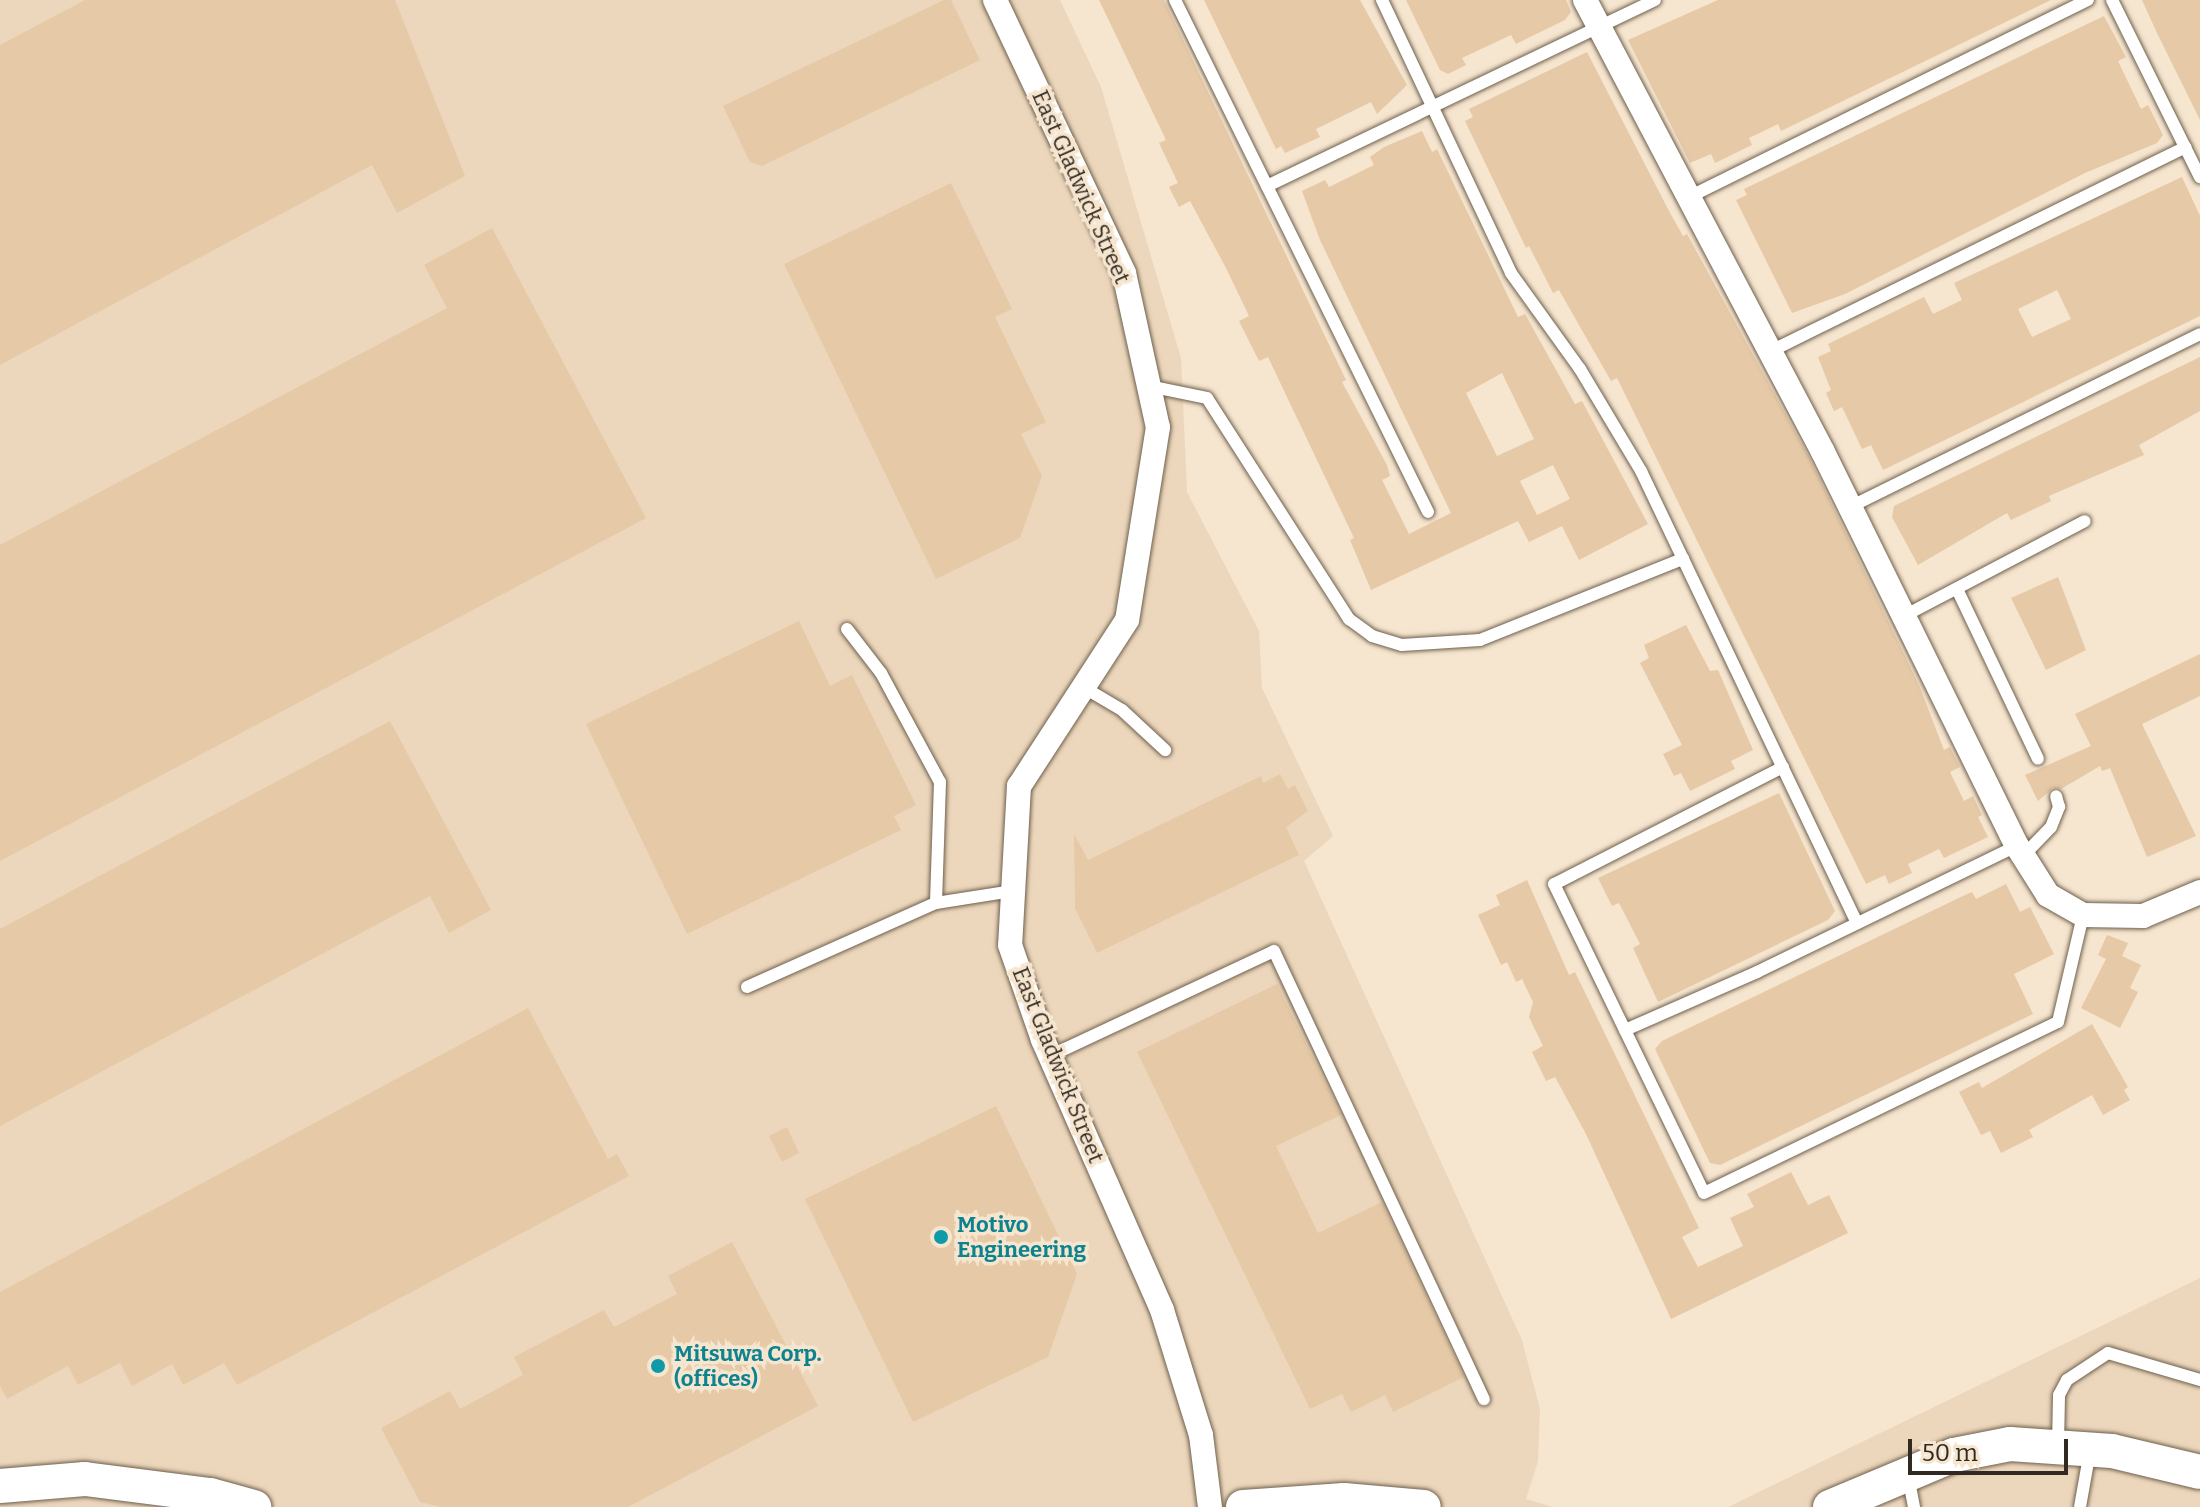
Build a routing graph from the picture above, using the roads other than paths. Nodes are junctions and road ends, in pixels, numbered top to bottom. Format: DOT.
graph roads {
  1 [pos="995,0"];
  2 [pos="1175,0"];
  3 [pos="1382,0"];
  4 [pos="1585,0"];
  5 [pos="1655,0"];
  6 [pos="2088,0"];
  7 [pos="2112,0"];
  8 [pos="1597,27"];
  9 [pos="1433,105"];
  10 [pos="2185,147"];
  11 [pos="2200,177"];
  12 [pos="1267,186"];
  13 [pos="1689,197"];
  14 [pos="2200,334"];
  15 [pos="1771,351"];
  16 [pos="1149,386"];
  17 [pos="1850,507"];
  18 [pos="1428,512"];
  19 [pos="2085,521"];
  20 [pos="1683,559"];
  21 [pos="1957,589"];
  22 [pos="1904,616"];
  23 [pos="847,629"];
  24 [pos="1083,687"];
  25 [pos="1165,750"];
  26 [pos="2038,759"];
  27 [pos="1783,767"];
  28 [pos="2056,796"];
  29 [pos="2020,851"];
  30 [pos="1013,891"];
  31 [pos="2200,892"];
  32 [pos="936,903"];
  33 [pos="2083,915"];
  34 [pos="1857,923"];
  35 [pos="747,987"];
  36 [pos="1625,1030"];
  37 [pos="1050,1056"];
  38 [pos="2200,1380"];
  39 [pos="1484,1399"];
  40 [pos="2074,1446"];
  41 [pos="2200,1472"];
  42 [pos="1907,1473"];
  43 [pos="0,1486"];
  44 [pos="1405,1505"];
  45 [pos="254,1507"];
  46 [pos="1210,1507"];
  47 [pos="1243,1507"];
  48 [pos="1830,1507"];
  49 [pos="1914,1507"];
  50 [pos="2080,1507"];
  1 -- 16 [label="street, East Gladwick Street"];
  2 -- 12 [label="lane"];
  3 -- 9 [label="lane"];
  4 -- 8 [label="street"];
  5 -- 8 [label="lane"];
  6 -- 13 [label="lane"];
  7 -- 10 [label="lane"];
  8 -- 9 [label="lane"];
  8 -- 13 [label="street"];
  9 -- 12 [label="lane"];
  9 -- 20 [label="lane"];
  10 -- 11 [label="lane"];
  10 -- 15 [label="lane"];
  12 -- 18 [label="lane"];
  13 -- 15 [label="street"];
  14 -- 17 [label="lane"];
  15 -- 17 [label="street"];
  16 -- 20 [label="lane"];
  16 -- 24 [label="street, East Gladwick Street"];
  17 -- 22 [label="street"];
  19 -- 21 [label="lane"];
  20 -- 27 [label="lane"];
  21 -- 22 [label="lane"];
  21 -- 26 [label="lane"];
  22 -- 29 [label="street"];
  23 -- 32 [label="lane"];
  24 -- 25 [label="lane"];
  24 -- 30 [label="street, East Gladwick Street"];
  27 -- 34 [label="lane"];
  27 -- 36 [label="lane"];
  28 -- 29 [label="lane"];
  29 -- 33 [label="street"];
  29 -- 34 [label="lane"];
  30 -- 32 [label="lane"];
  30 -- 37 [label="street, East Gladwick Street"];
  31 -- 33 [label="street"];
  32 -- 35 [label="lane"];
  33 -- 36 [label="lane"];
  34 -- 36 [label="lane"];
  37 -- 39 [label="lane"];
  37 -- 46 [label="street, East Gladwick Street"];
  38 -- 40 [label="lane"];
  40 -- 41 [label="street"];
  40 -- 42 [label="street"];
  40 -- 50 [label="lane"];
  42 -- 48 [label="street"];
  42 -- 49 [label="lane"];
  43 -- 45 [label="street"];
  44 -- 47 [label="street"];
}
